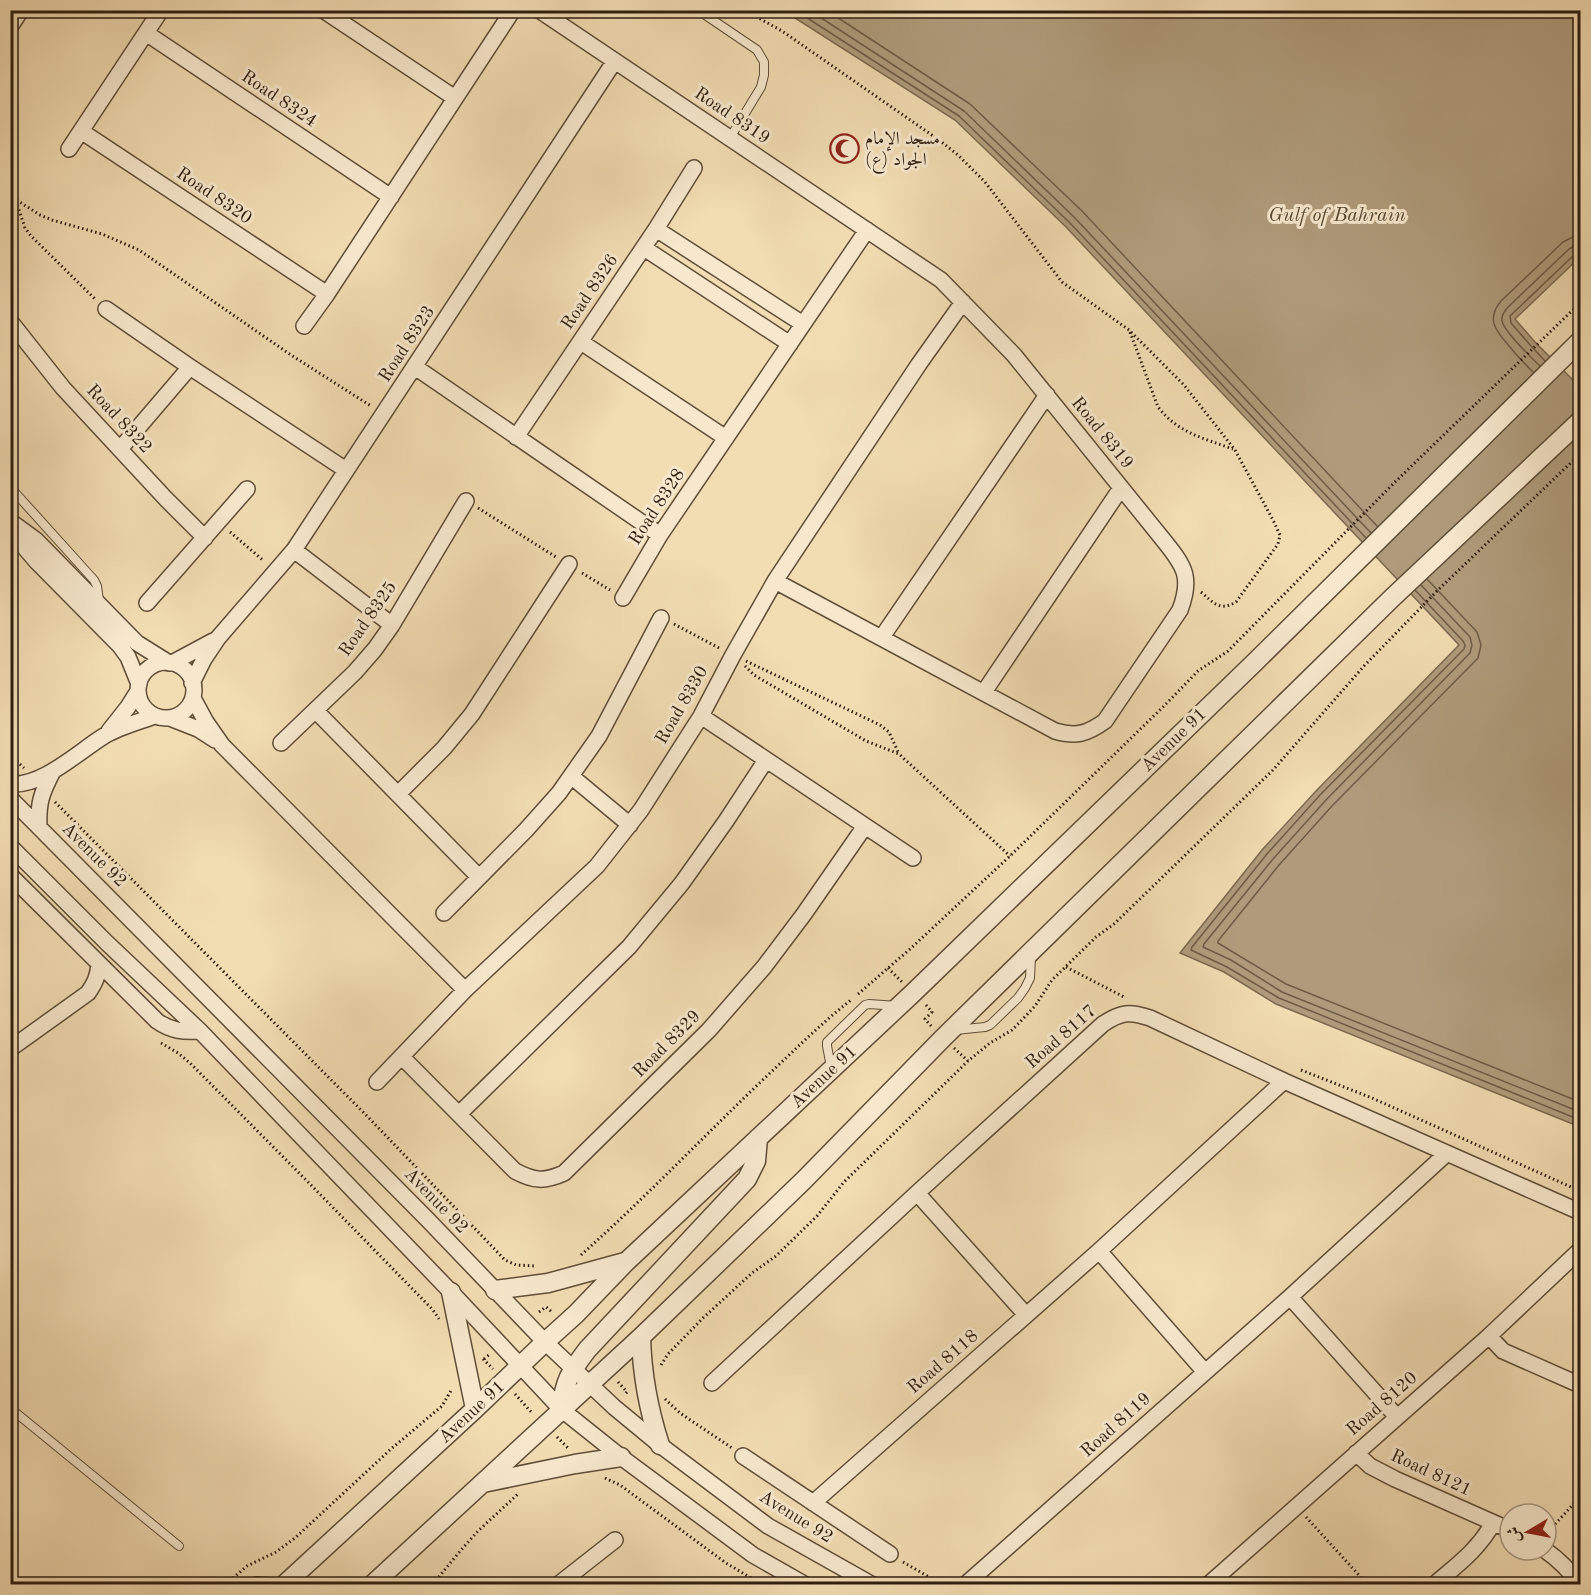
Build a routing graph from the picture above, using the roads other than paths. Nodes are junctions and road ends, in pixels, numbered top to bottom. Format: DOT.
graph roads {
  1 [pos="21,10"];
  2 [pos="161,10"];
  3 [pos="323,10"];
  4 [pos="513,10"];
  5 [pos="539,10"];
  6 [pos="698,10"];
  7 [pos="10,27"];
  8 [pos="146,33"];
  9 [pos="614,62"];
  10 [pos="455,98"];
  11 [pos="81,131"];
  12 [pos="730,138"];
  13 [pos="69,148"];
  14 [pos="694,168"];
  15 [pos="391,197"];
  16 [pos="656,229"];
  17 [pos="867,230"];
  18 [pos="644,248"];
  19 [pos="327,294"];
  20 [pos="963,302"];
  21 [pos="106,309"];
  22 [pos="10,321"];
  23 [pos="803,324"];
  24 [pos="304,326"];
  25 [pos="580,342"];
  26 [pos="790,344"];
  27 [pos="1575,347"];
  28 [pos="189,367"];
  29 [pos="415,367"];
  30 [pos="1047,395"];
  31 [pos="1581,421"];
  32 [pos="516,437"];
  33 [pos="726,438"];
  34 [pos="120,449"];
  35 [pos="346,470"];
  36 [pos="10,487"];
  37 [pos="1121,488"];
  38 [pos="247,489"];
  39 [pos="466,501"];
  40 [pos="10,521"];
  41 [pos="10,526"];
  42 [pos="660,535"];
  43 [pos="205,538"];
  44 [pos="294,550"];
  45 [pos="569,564"];
  46 [pos="775,581"];
  47 [pos="623,598"];
  48 [pos="147,603"];
  49 [pos="99,605"];
  50 [pos="661,618"];
  51 [pos="392,625"];
  52 [pos="218,638"];
  53 [pos="882,638"];
  54 [pos="170,663"];
  55 [pos="138,688"];
  56 [pos="192,690"];
  57 [pos="984,692"];
  58 [pos="316,711"];
  59 [pos="701,716"];
  60 [pos="163,717"];
  61 [pos="105,736"];
  62 [pos="281,743"];
  63 [pos="222,745"];
  64 [pos="766,760"];
  65 [pos="52,773"];
  66 [pos="571,776"];
  67 [pos="10,784"];
  68 [pos="398,794"];
  69 [pos="10,798"];
  70 [pos="630,825"];
  71 [pos="865,826"];
  72 [pos="39,828"];
  73 [pos="10,846"];
  74 [pos="913,858"];
  75 [pos="10,875"];
  76 [pos="479,877"];
  77 [pos="444,913"];
  78 [pos="99,963"];
  79 [pos="122,987"];
  80 [pos="465,990"];
  81 [pos="80,1000"];
  82 [pos="899,1006"];
  83 [pos="200,1031"];
  84 [pos="10,1049"];
  85 [pos="402,1057"];
  86 [pos="831,1070"];
  87 [pos="1284,1081"];
  88 [pos="376,1082"];
  89 [pos="459,1114"];
  90 [pos="758,1138"];
  91 [pos="1446,1154"];
  92 [pos="917,1193"];
  93 [pos="1581,1212"];
  94 [pos="1581,1250"];
  95 [pos="1099,1251"];
  96 [pos="626,1262"];
  97 [pos="495,1290"];
  98 [pos="451,1292"];
  99 [pos="1290,1297"];
  100 [pos="1026,1315"];
  101 [pos="1489,1336"];
  102 [pos="641,1337"];
  103 [pos="545,1342"];
  104 [pos="521,1366"];
  105 [pos="572,1369"];
  106 [pos="1205,1372"];
  107 [pos="712,1383"];
  108 [pos="589,1385"];
  109 [pos="1581,1385"];
  110 [pos="10,1408"];
  111 [pos="475,1409"];
  112 [pos="561,1409"];
  113 [pos="1397,1417"];
  114 [pos="660,1445"];
  115 [pos="1356,1453"];
  116 [pos="743,1456"];
  117 [pos="621,1457"];
  118 [pos="482,1483"];
  119 [pos="813,1503"];
  120 [pos="1493,1523"];
  121 [pos="1498,1525"];
  122 [pos="615,1540"];
  123 [pos="179,1546"];
  124 [pos="890,1554"];
  125 [pos="1558,1560"];
  126 [pos="249,1584"];
  127 [pos="286,1584"];
  128 [pos="372,1584"];
  129 [pos="559,1584"];
  130 [pos="804,1584"];
  131 [pos="871,1584"];
  132 [pos="967,1584"];
  133 [pos="1209,1584"];
  134 [pos="1435,1584"];
  135 [pos="1579,1584"];
  1 -- 7 [label="street"];
  2 -- 8 [label="street"];
  3 -- 10 [label="street"];
  4 -- 10 [label="street"];
  5 -- 9 [label="street, Road 8319"];
  6 -- 12 [label="lane"];
  8 -- 11 [label="street"];
  8 -- 15 [label="street, Road 8324"];
  9 -- 12 [label="street, Road 8319"];
  9 -- 29 [label="street, Road 8323"];
  10 -- 15 [label="street"];
  11 -- 13 [label="street"];
  11 -- 19 [label="street, Road 8320"];
  12 -- 17 [label="street, Road 8319"];
  14 -- 16 [label="street, Road 8326"];
  15 -- 19 [label="street"];
  16 -- 18 [label="street, Road 8326"];
  16 -- 23 [label="street"];
  17 -- 20 [label="street, Road 8319"];
  17 -- 23 [label="street, Road 8328"];
  18 -- 25 [label="street, Road 8326"];
  18 -- 26 [label="street"];
  19 -- 24 [label="street"];
  20 -- 30 [label="street, Road 8319"];
  20 -- 46 [label="street, Road 8330"];
  21 -- 28 [label="street"];
  22 -- 34 [label="street, Road 8322"];
  23 -- 26 [label="street, Road 8328"];
  25 -- 32 [label="street, Road 8326"];
  25 -- 33 [label="street"];
  26 -- 33 [label="street, Road 8328"];
  27 -- 82 [label="street, Avenue 91"];
  28 -- 34 [label="street"];
  28 -- 35 [label="street"];
  29 -- 32 [label="street"];
  29 -- 35 [label="street, Road 8323"];
  30 -- 37 [label="street, Road 8319"];
  30 -- 53 [label="street"];
  31 -- 102 [label="street"];
  32 -- 42 [label="street"];
  33 -- 42 [label="street, Road 8328"];
  34 -- 43 [label="street, Road 8322"];
  35 -- 44 [label="street, Road 8323"];
  36 -- 49 [label="lane"];
  37 -- 57 [label="street"];
  37 -- 57 [label="street, Road 8319"];
  38 -- 43 [label="street"];
  39 -- 51 [label="street, Road 8325"];
  40 -- 49 [label="street"];
  41 -- 55 [label="street"];
  42 -- 47 [label="street, Road 8328"];
  43 -- 48 [label="street"];
  44 -- 51 [label="street"];
  44 -- 52 [label="street, Road 8323"];
  45 -- 68 [label="street"];
  46 -- 53 [label="street"];
  46 -- 59 [label="street, Road 8330"];
  49 -- 54 [label="street"];
  50 -- 66 [label="street"];
  51 -- 58 [label="street, Road 8325"];
  52 -- 54 [label="street, Road 8323"];
  52 -- 56 [label="street, Road 8323"];
  53 -- 57 [label="street"];
  54 -- 55 [label="street"];
  54 -- 56 [label="street"];
  55 -- 60 [label="street"];
  55 -- 61 [label="street"];
  56 -- 60 [label="street"];
  56 -- 63 [label="street"];
  58 -- 62 [label="street, Road 8325"];
  58 -- 68 [label="street"];
  59 -- 64 [label="street"];
  59 -- 70 [label="street, Road 8330"];
  60 -- 61 [label="street"];
  60 -- 63 [label="street"];
  61 -- 65 [label="street"];
  63 -- 80 [label="street"];
  64 -- 71 [label="street"];
  64 -- 89 [label="street"];
  65 -- 67 [label="street"];
  65 -- 72 [label="street"];
  66 -- 70 [label="street"];
  66 -- 76 [label="street"];
  68 -- 76 [label="street"];
  69 -- 72 [label="street, Avenue 92"];
  70 -- 80 [label="street, Road 8330"];
  71 -- 74 [label="street"];
  71 -- 89 [label="street, Road 8329"];
  72 -- 97 [label="street, Avenue 92"];
  73 -- 83 [label="street"];
  75 -- 78 [label="street"];
  76 -- 77 [label="street"];
  78 -- 79 [label="street"];
  78 -- 81 [label="street"];
  79 -- 81 [label="street"];
  79 -- 83 [label="street"];
  80 -- 85 [label="street, Road 8330"];
  81 -- 84 [label="street"];
  82 -- 86 [label="street, Avenue 91"];
  82 -- 86 [label="lane"];
  83 -- 98 [label="street"];
  85 -- 88 [label="street, Road 8330"];
  85 -- 89 [label="street, Road 8329"];
  86 -- 90 [label="street, Avenue 91"];
  87 -- 91 [label="street, Road 8117"];
  87 -- 92 [label="street, Road 8117"];
  87 -- 95 [label="street, Road 8118"];
  90 -- 96 [label="street, Avenue 91"];
  90 -- 105 [label="street"];
  91 -- 93 [label="street, Road 8117"];
  91 -- 99 [label="street, Road 8119"];
  92 -- 100 [label="street"];
  92 -- 107 [label="street, Road 8117"];
  94 -- 101 [label="street, Road 8120"];
  95 -- 100 [label="street, Road 8118"];
  95 -- 106 [label="street"];
  96 -- 97 [label="street"];
  96 -- 103 [label="street, Avenue 91"];
  97 -- 103 [label="street, Avenue 92"];
  98 -- 104 [label="street"];
  98 -- 111 [label="street"];
  99 -- 106 [label="street, Road 8119"];
  99 -- 113 [label="street"];
  100 -- 119 [label="street, Road 8118"];
  101 -- 109 [label="street"];
  101 -- 113 [label="street, Road 8120"];
  102 -- 108 [label="street"];
  102 -- 114 [label="street"];
  103 -- 104 [label="street, Avenue 91"];
  103 -- 105 [label="street, Avenue 92"];
  104 -- 111 [label="street, Avenue 91"];
  104 -- 112 [label="street"];
  105 -- 108 [label="street, Avenue 92"];
  105 -- 112 [label="street"];
  106 -- 132 [label="street, Road 8119"];
  108 -- 112 [label="street"];
  108 -- 114 [label="street, Avenue 92"];
  110 -- 123 [label="lane"];
  111 -- 127 [label="street, Avenue 91"];
  112 -- 117 [label="street"];
  112 -- 118 [label="street"];
  113 -- 115 [label="street, Road 8120"];
  114 -- 131 [label="street, Avenue 92"];
  115 -- 120 [label="street, Road 8121"];
  115 -- 133 [label="street, Road 8120"];
  116 -- 119 [label="street"];
  117 -- 118 [label="street"];
  117 -- 130 [label="street"];
  118 -- 128 [label="street"];
  119 -- 124 [label="street"];
  120 -- 121 [label="street, Road 8121"];
  120 -- 134 [label="street"];
  122 -- 129 [label="street"];
  125 -- 135 [label="street"];
  126 -- 127 [label="lane"];
}
